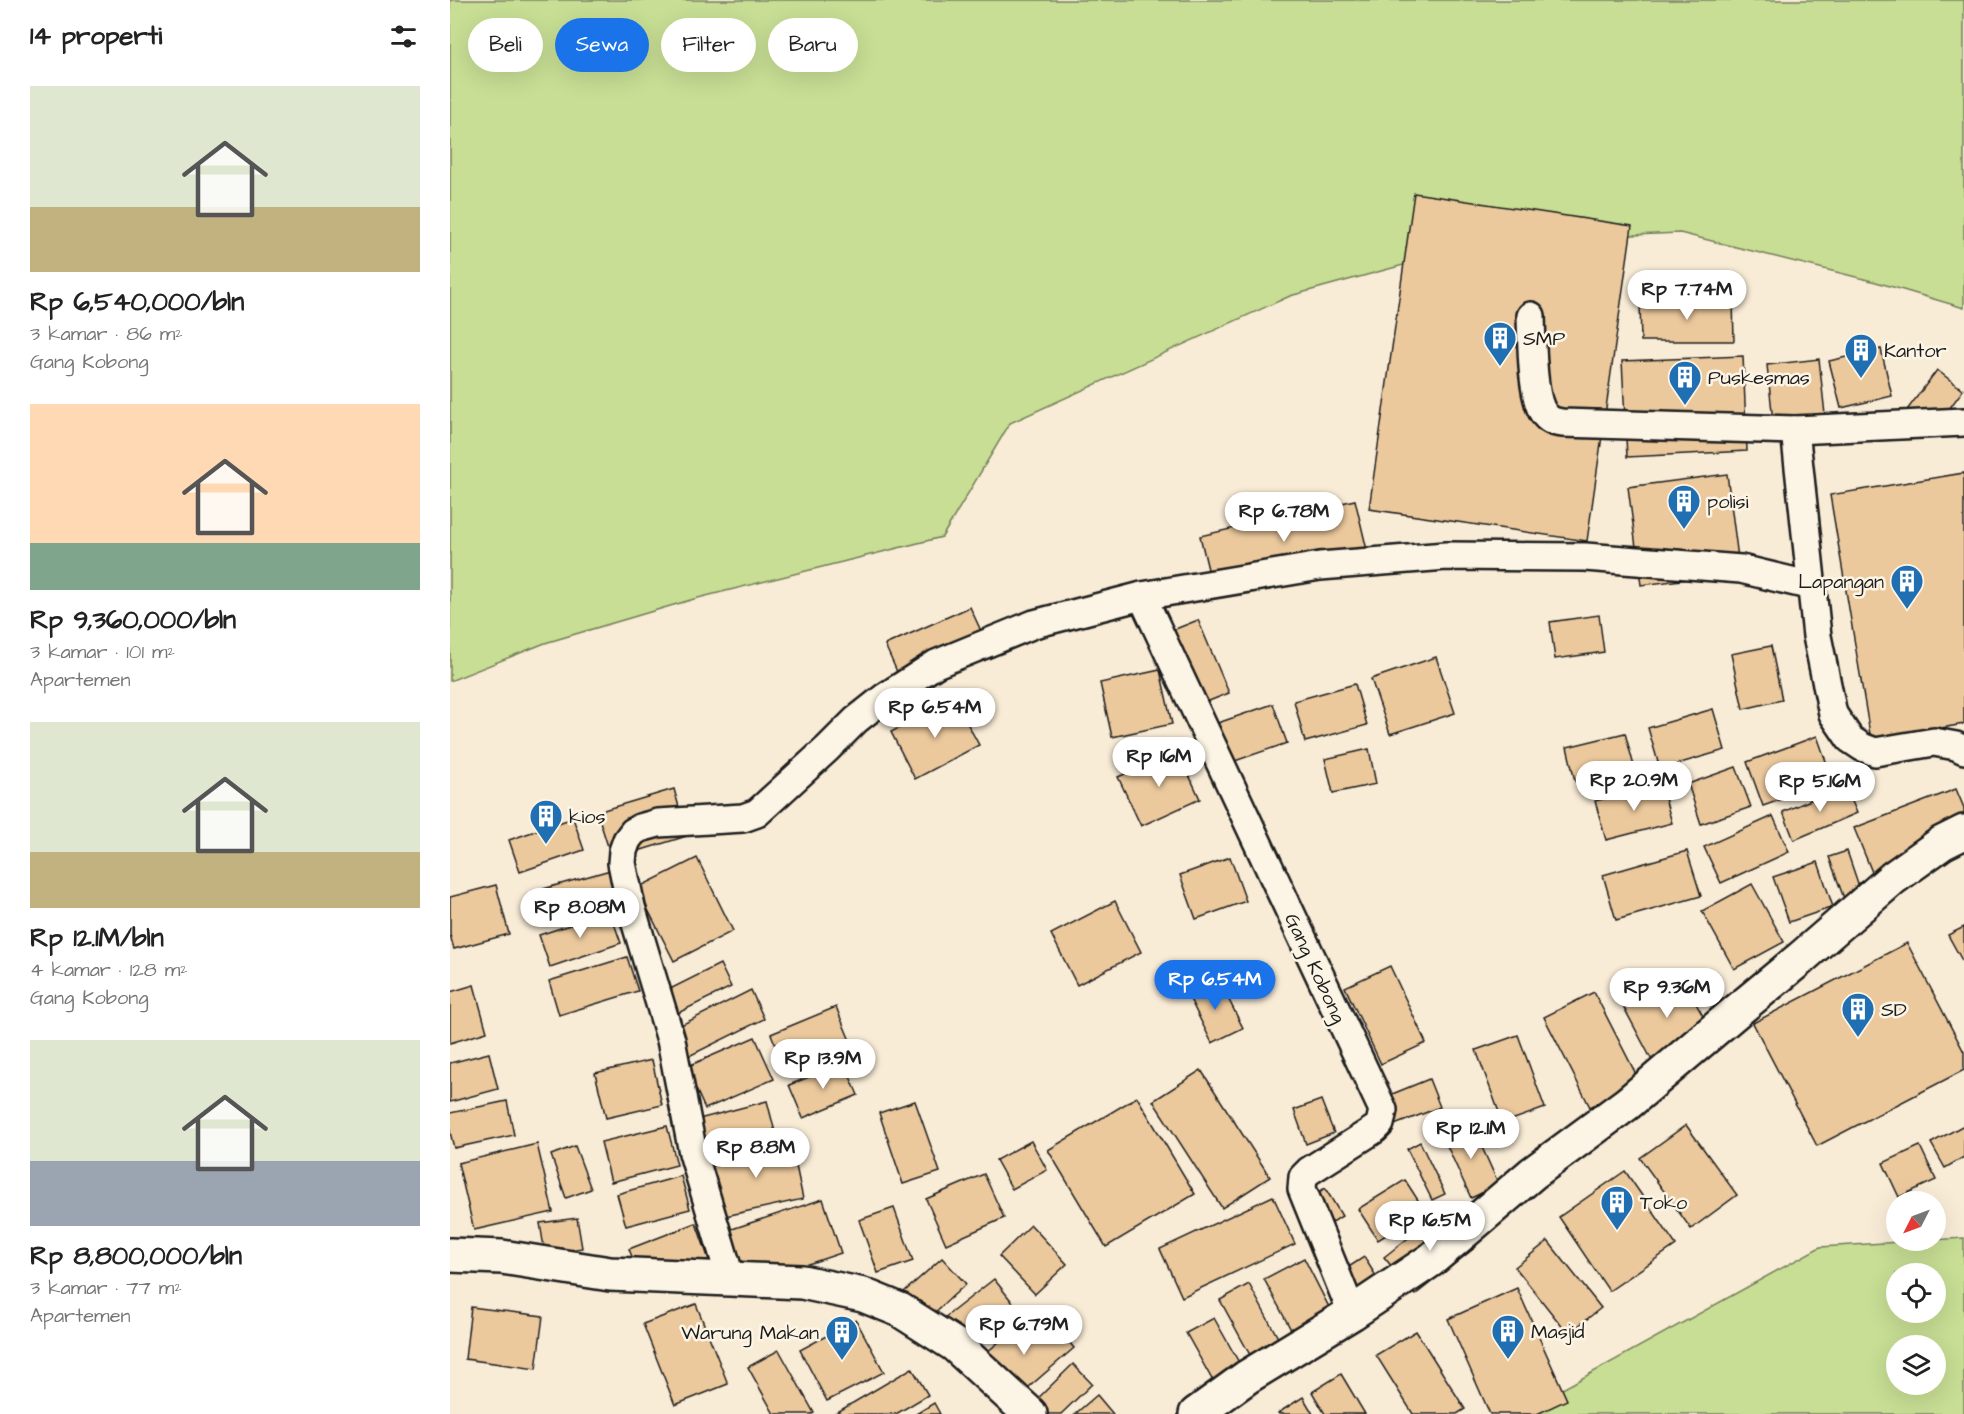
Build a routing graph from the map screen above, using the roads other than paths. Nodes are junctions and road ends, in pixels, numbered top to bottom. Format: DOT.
graph roads {
  1 [pos="1531,316"];
  2 [pos="1964,422"];
  3 [pos="1795,430"];
  4 [pos="1812,586"];
  5 [pos="1142,596"];
  6 [pos="1964,750"];
  7 [pos="1964,832"];
  8 [pos="450,1255"];
  9 [pos="731,1280"];
  10 [pos="1352,1313"];
  11 [pos="1030,1414"];
  12 [pos="1196,1414"];
  1 -- 3 [label="street"];
  2 -- 3 [label="street"];
  3 -- 4 [label="street"];
  4 -- 5 [label="street"];
  4 -- 6 [label="street"];
  5 -- 9 [label="street"];
  5 -- 10 [label="street, Gang Kobong"];
  7 -- 10 [label="street"];
  8 -- 9 [label="street"];
  9 -- 11 [label="street"];
  10 -- 12 [label="street"];
}
